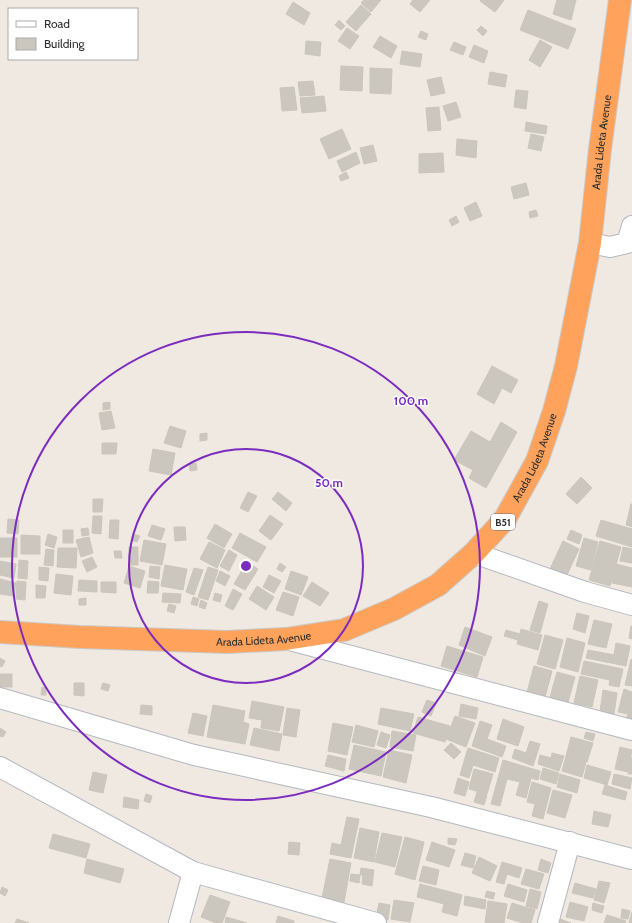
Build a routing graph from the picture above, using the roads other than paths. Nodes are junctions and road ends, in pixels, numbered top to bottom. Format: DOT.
graph roads {
  1 [pos="620,0"];
  2 [pos="632,226"];
  3 [pos="590,243"];
  4 [pos="474,553"];
  5 [pos="632,605"];
  6 [pos="0,632"];
  7 [pos="286,640"];
  8 [pos="0,698"];
  9 [pos="632,730"];
  10 [pos="0,766"];
  11 [pos="570,842"];
  12 [pos="632,859"];
  13 [pos="193,872"];
  14 [pos="179,923"];
  15 [pos="376,923"];
  16 [pos="548,923"];
  1 -- 3 [label="highway, Arada Lideta Avenue / B51"];
  2 -- 3 [label="street"];
  3 -- 4 [label="highway, Arada Lideta Avenue / B51"];
  4 -- 5 [label="street"];
  4 -- 7 [label="highway, Arada Lideta Avenue / B51"];
  6 -- 7 [label="highway, Arada Lideta Avenue / B51"];
  7 -- 9 [label="street"];
  8 -- 11 [label="street"];
  10 -- 13 [label="street"];
  11 -- 12 [label="street"];
  11 -- 16 [label="street"];
  13 -- 14 [label="street"];
  13 -- 15 [label="street"];
}
